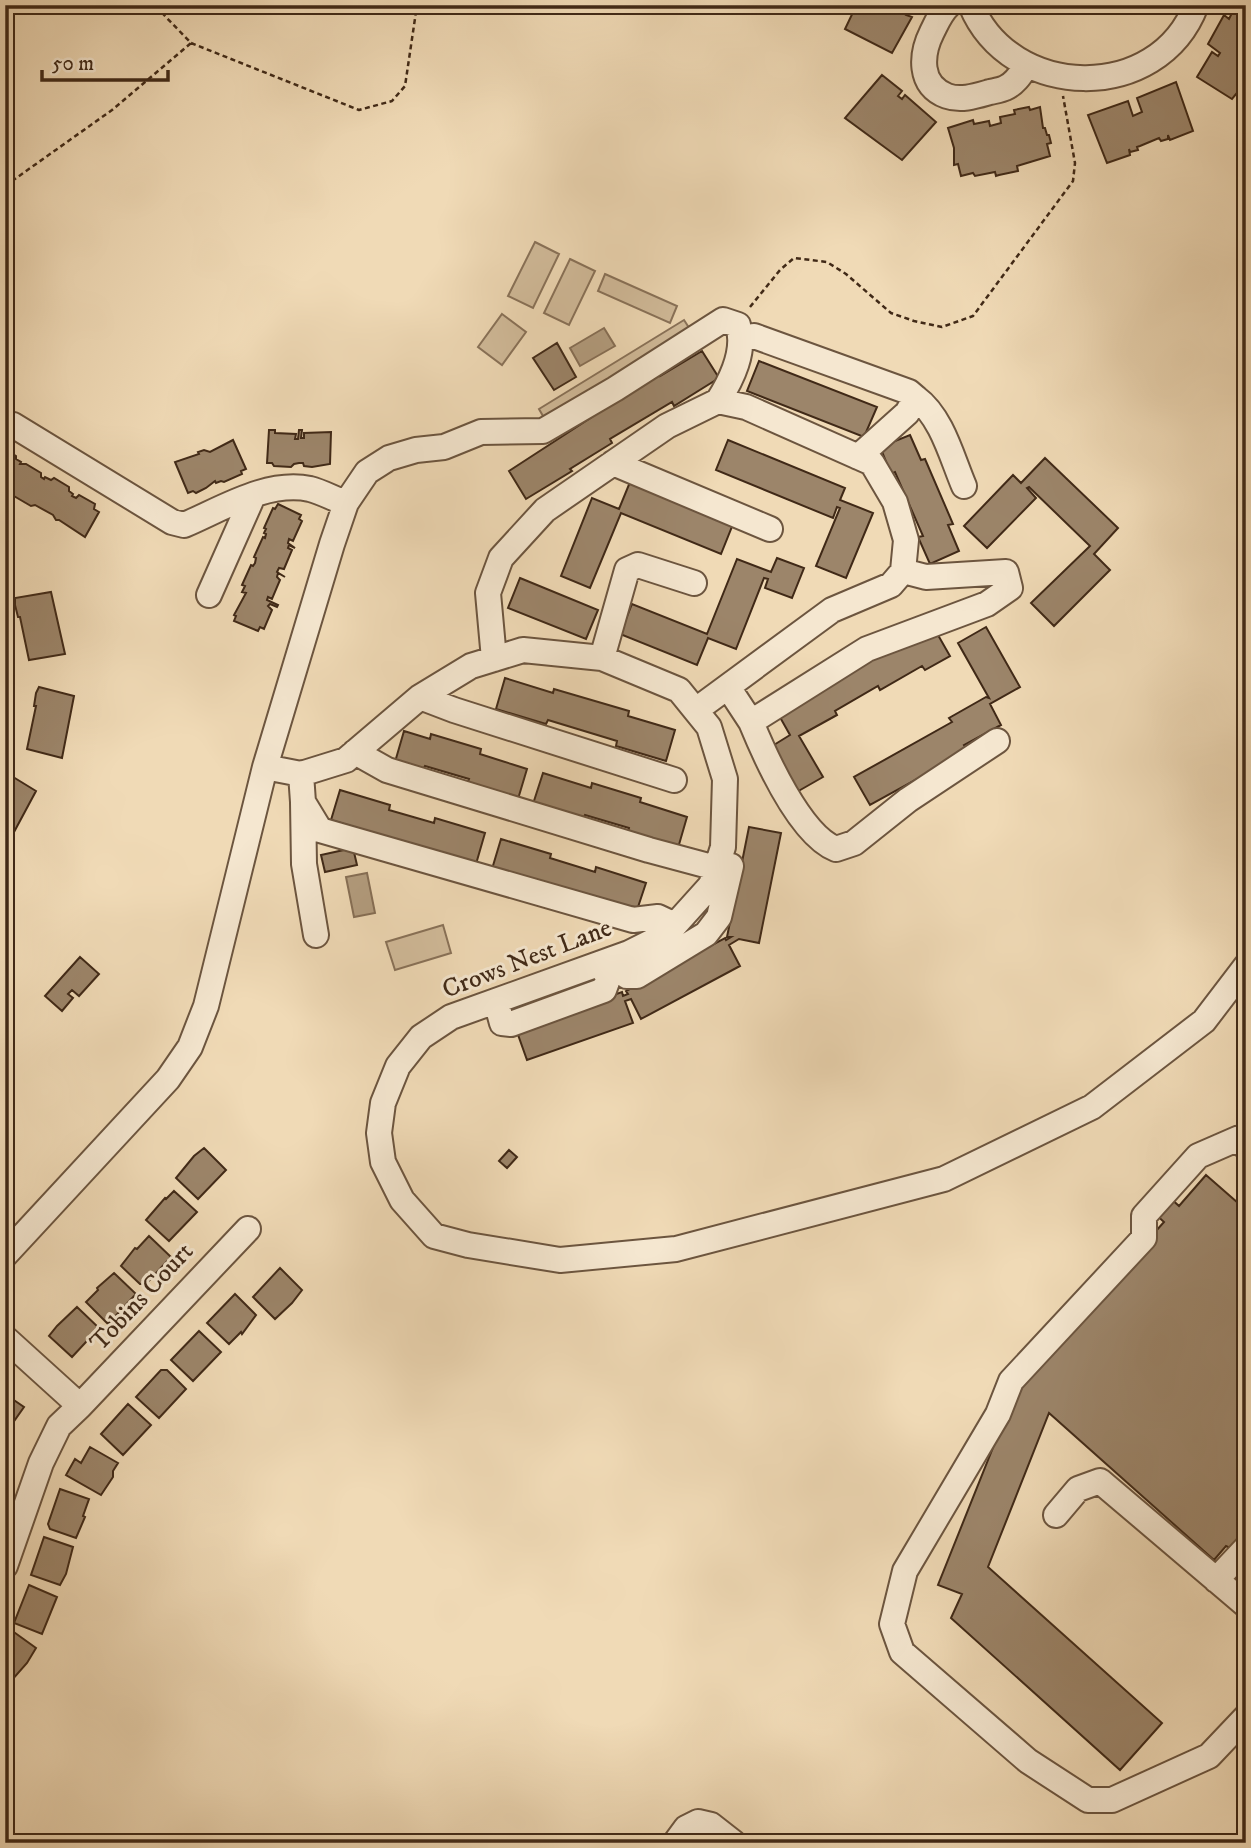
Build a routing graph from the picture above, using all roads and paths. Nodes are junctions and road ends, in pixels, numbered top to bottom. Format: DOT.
graph roads {
  1 [pos="160,5"];
  2 [pos="417,5"];
  3 [pos="949,5"];
  4 [pos="971,5"];
  5 [pos="1196,5"];
  6 [pos="191,43"];
  7 [pos="1027,65"];
  8 [pos="1062,75"];
  9 [pos="5,186"];
  10 [pos="740,332"];
  11 [pos="916,398"];
  12 [pos="718,401"];
  13 [pos="5,424"];
  14 [pos="858,457"];
  15 [pos="613,463"];
  16 [pos="964,486"];
  17 [pos="253,496"];
  18 [pos="346,503"];
  19 [pos="770,529"];
  20 [pos="903,571"];
  21 [pos="694,583"];
  22 [pos="209,595"];
  23 [pos="602,658"];
  24 [pos="494,659"];
  25 [pos="728,687"];
  26 [pos="420,697"];
  27 [pos="696,710"];
  28 [pos="751,722"];
  29 [pos="997,741"];
  30 [pos="355,752"];
  31 [pos="265,767"];
  32 [pos="300,774"];
  33 [pos="674,780"];
  34 [pos="303,802"];
  35 [pos="723,834"];
  36 [pos="716,868"];
  37 [pos="682,917"];
  38 [pos="710,928"];
  39 [pos="316,935"];
  40 [pos="611,960"];
  41 [pos="1246,966"];
  42 [pos="1246,1147"];
  43 [pos="248,1229"];
  44 [pos="5,1255"];
  45 [pos="5,1338"];
  46 [pos="80,1406"];
  47 [pos="1056,1515"];
  48 [pos="1246,1548"];
  49 [pos="5,1566"];
  50 [pos="1216,1580"];
  51 [pos="1246,1605"];
  52 [pos="1246,1717"];
  53 [pos="675,1843"];
  54 [pos="734,1843"];
  1 -- 6 [label="path"];
  2 -- 6 [label="path"];
  3 -- 7 [label="street"];
  4 -- 7 [label="street"];
  5 -- 8 [label="street"];
  6 -- 9 [label="path"];
  7 -- 8 [label="street"];
  8 -- 10 [label="path"];
  10 -- 11 [label="street"];
  10 -- 12 [label="street"];
  10 -- 18 [label="street"];
  11 -- 14 [label="street"];
  11 -- 16 [label="street"];
  12 -- 14 [label="street"];
  12 -- 15 [label="street"];
  13 -- 17 [label="street"];
  14 -- 20 [label="street"];
  15 -- 19 [label="street"];
  15 -- 24 [label="street"];
  17 -- 18 [label="street"];
  17 -- 22 [label="street"];
  18 -- 31 [label="street"];
  20 -- 25 [label="street"];
  20 -- 28 [label="street"];
  21 -- 23 [label="street"];
  23 -- 24 [label="street, Crows Nest Lane"];
  23 -- 27 [label="street, Crows Nest Lane"];
  24 -- 26 [label="street, Crows Nest Lane"];
  25 -- 27 [label="street"];
  25 -- 28 [label="street"];
  26 -- 30 [label="street, Crows Nest Lane"];
  26 -- 33 [label="street"];
  27 -- 35 [label="street, Crows Nest Lane"];
  28 -- 29 [label="street"];
  30 -- 32 [label="street, Crows Nest Lane"];
  30 -- 36 [label="street"];
  31 -- 32 [label="street, Crows Nest Lane"];
  31 -- 44 [label="street"];
  32 -- 34 [label="street"];
  34 -- 37 [label="street"];
  34 -- 39 [label="street"];
  35 -- 36 [label="street, Crows Nest Lane"];
  35 -- 38 [label="street"];
  36 -- 37 [label="street, Crows Nest Lane"];
  37 -- 38 [label="street"];
  37 -- 40 [label="street, Crows Nest Lane"];
  38 -- 40 [label="street"];
  40 -- 41 [label="street, Crows Nest Lane"];
  42 -- 52 [label="street"];
  43 -- 46 [label="street, Tobins Court"];
  45 -- 46 [label="street"];
  46 -- 49 [label="street, Tobins Court"];
  47 -- 50 [label="street"];
  48 -- 50 [label="street"];
  50 -- 51 [label="street"];
  53 -- 54 [label="street"];
}
